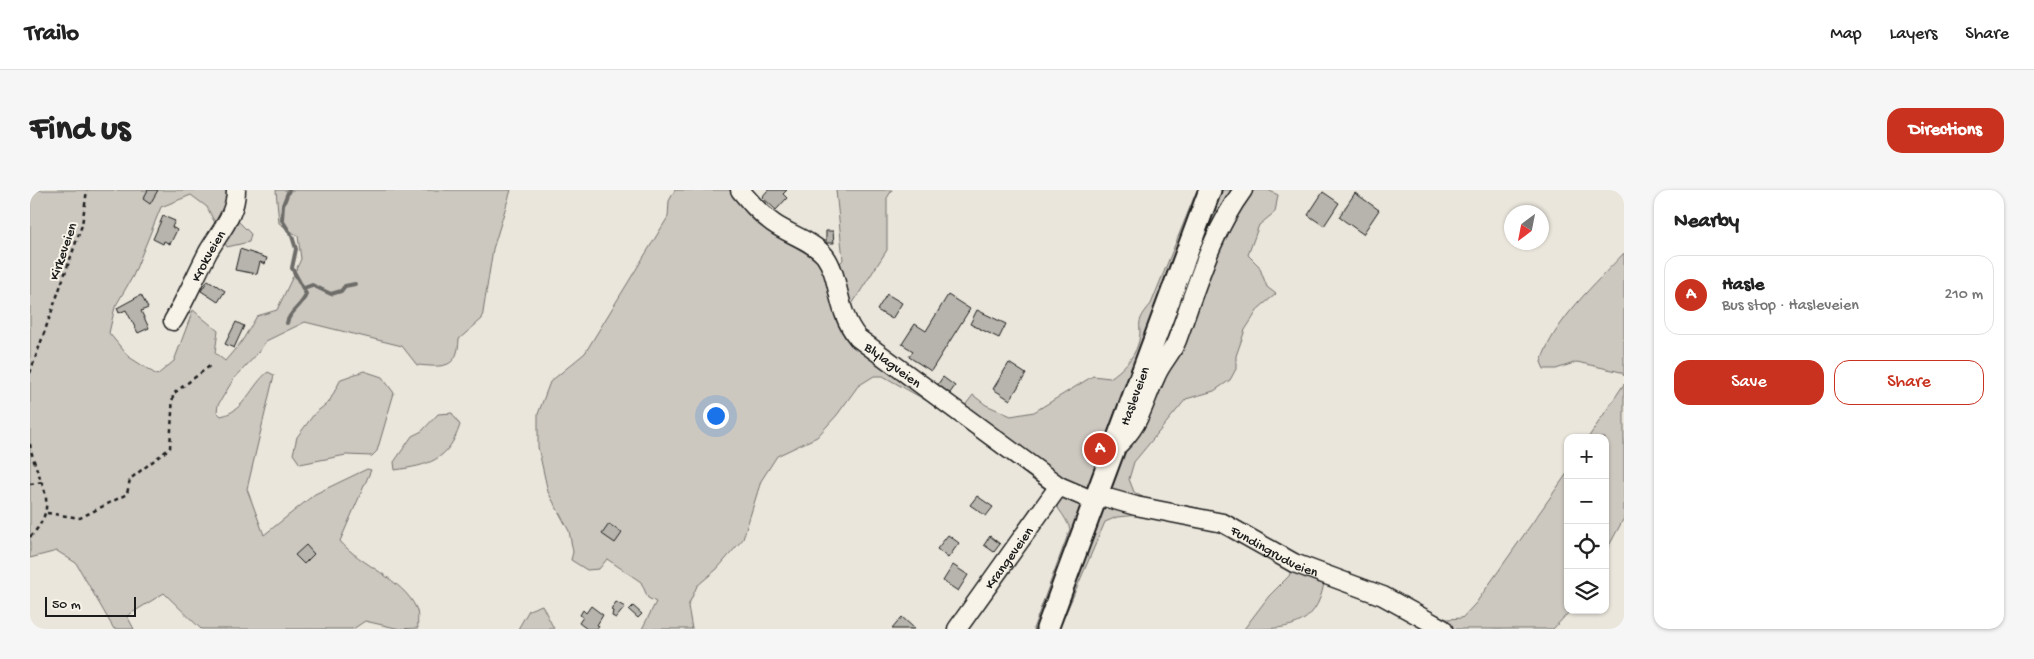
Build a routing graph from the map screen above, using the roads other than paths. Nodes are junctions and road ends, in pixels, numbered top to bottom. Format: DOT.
graph roads {
  1 [pos="236,190"];
  2 [pos="740,190"];
  3 [pos="1210,190"];
  4 [pos="1243,190"];
  5 [pos="173,321"];
  6 [pos="1113,450"];
  7 [pos="1059,486"];
  8 [pos="1096,498"];
  9 [pos="957,629"];
  10 [pos="1047,629"];
  11 [pos="1443,629"];
  1 -- 5 [label="street, Krokveien"];
  2 -- 7 [label="street, Blylagveien"];
  3 -- 6 [label="main road, Hasleveien"];
  4 -- 6 [label="street"];
  6 -- 8 [label="main road, Hasleveien"];
  7 -- 8 [label="street, Blylagveien"];
  7 -- 9 [label="street, Krangeveien"];
  8 -- 10 [label="main road, Hasleveien"];
  8 -- 11 [label="street, Fundingrudveien"];
}
